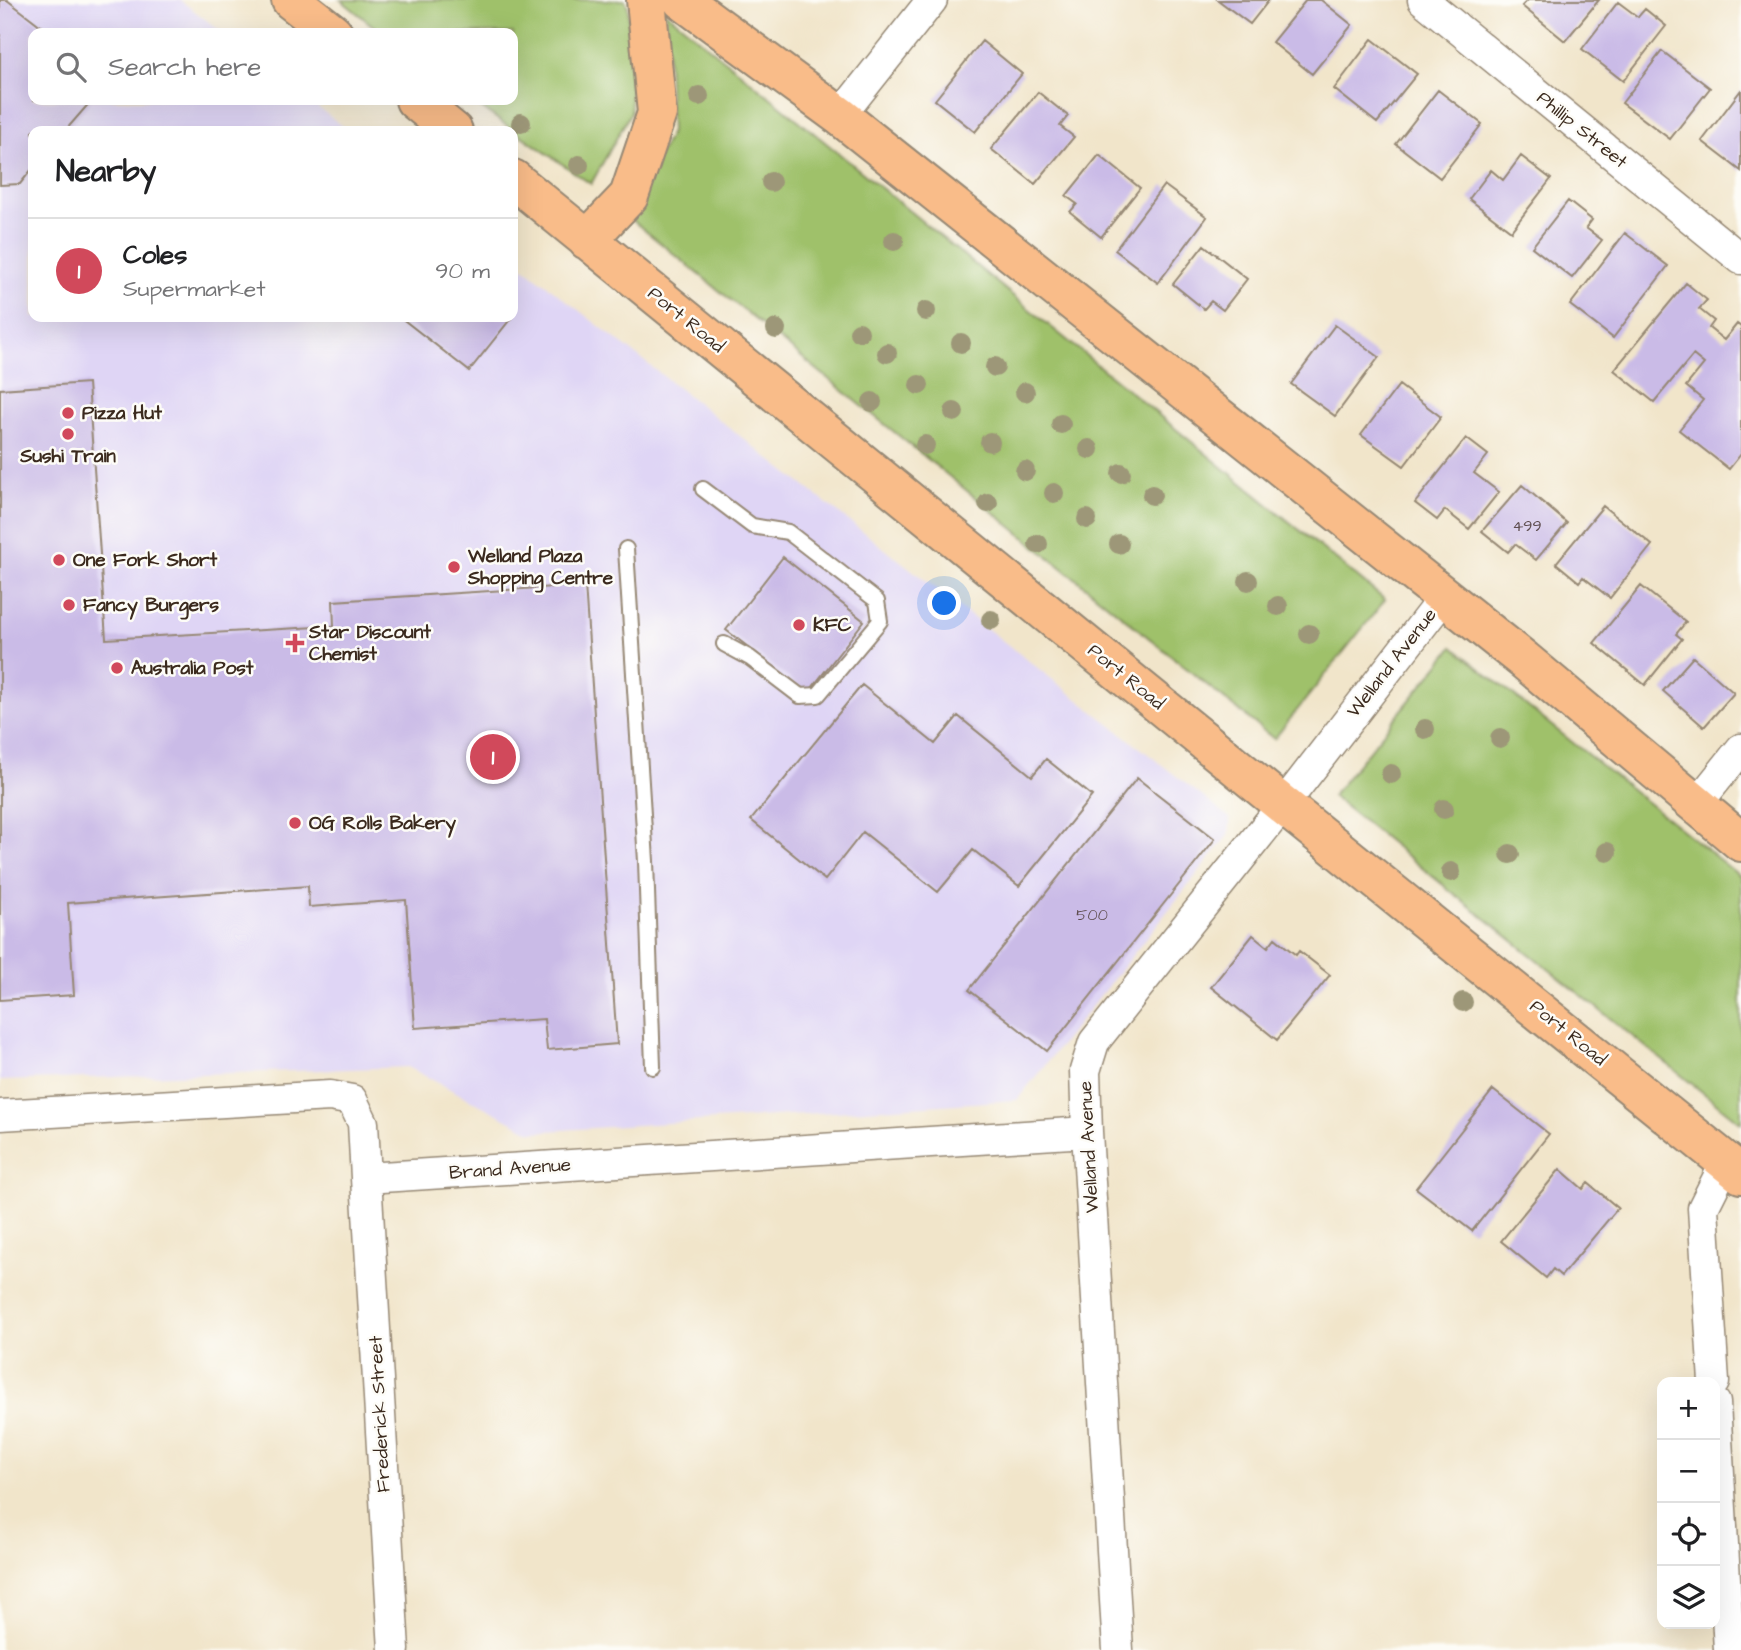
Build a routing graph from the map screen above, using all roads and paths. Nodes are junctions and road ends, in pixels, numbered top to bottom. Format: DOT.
graph roads {
  1 [pos="292,0"];
  2 [pos="646,0"];
  3 [pos="682,0"];
  4 [pos="932,0"];
  5 [pos="1423,0"];
  6 [pos="327,28"];
  7 [pos="421,105"];
  8 [pos="840,116"];
  9 [pos="447,126"];
  10 [pos="518,183"];
  11 [pos="587,240"];
  12 [pos="1741,259"];
  13 [pos="703,489"];
  14 [pos="626,549"];
  15 [pos="1444,597"];
  16 [pos="723,644"];
  17 [pos="1741,749"];
  18 [pos="1283,805"];
  19 [pos="1696,806"];
  20 [pos="1741,842"];
  21 [pos="653,1067"];
  22 [pos="0,1115"];
  23 [pos="1087,1132"];
  24 [pos="1734,1168"];
  25 [pos="366,1178"];
  26 [pos="1714,1377"];
  27 [pos="1717,1440"];
  28 [pos="394,1650"];
  29 [pos="1118,1650"];
  30 [pos="1729,1650"];
  1 -- 6 [label="highway"];
  2 -- 11 [label="highway"];
  3 -- 8 [label="highway"];
  4 -- 8 [label="street"];
  5 -- 12 [label="street, Phillip Street"];
  7 -- 9 [label="highway"];
  8 -- 15 [label="highway"];
  10 -- 11 [label="highway, Port Road"];
  11 -- 18 [label="highway, Port Road"];
  13 -- 16 [label="lane"];
  14 -- 21 [label="lane"];
  15 -- 18 [label="street, Welland Avenue"];
  15 -- 19 [label="highway"];
  17 -- 19 [label="street"];
  18 -- 23 [label="street, Welland Avenue"];
  18 -- 24 [label="highway, Port Road"];
  19 -- 20 [label="highway"];
  22 -- 25 [label="street"];
  23 -- 25 [label="street, Brand Avenue"];
  23 -- 29 [label="street, Welland Avenue"];
  24 -- 26 [label="street"];
  25 -- 28 [label="street, Frederick Street"];
  27 -- 30 [label="street"];
}
